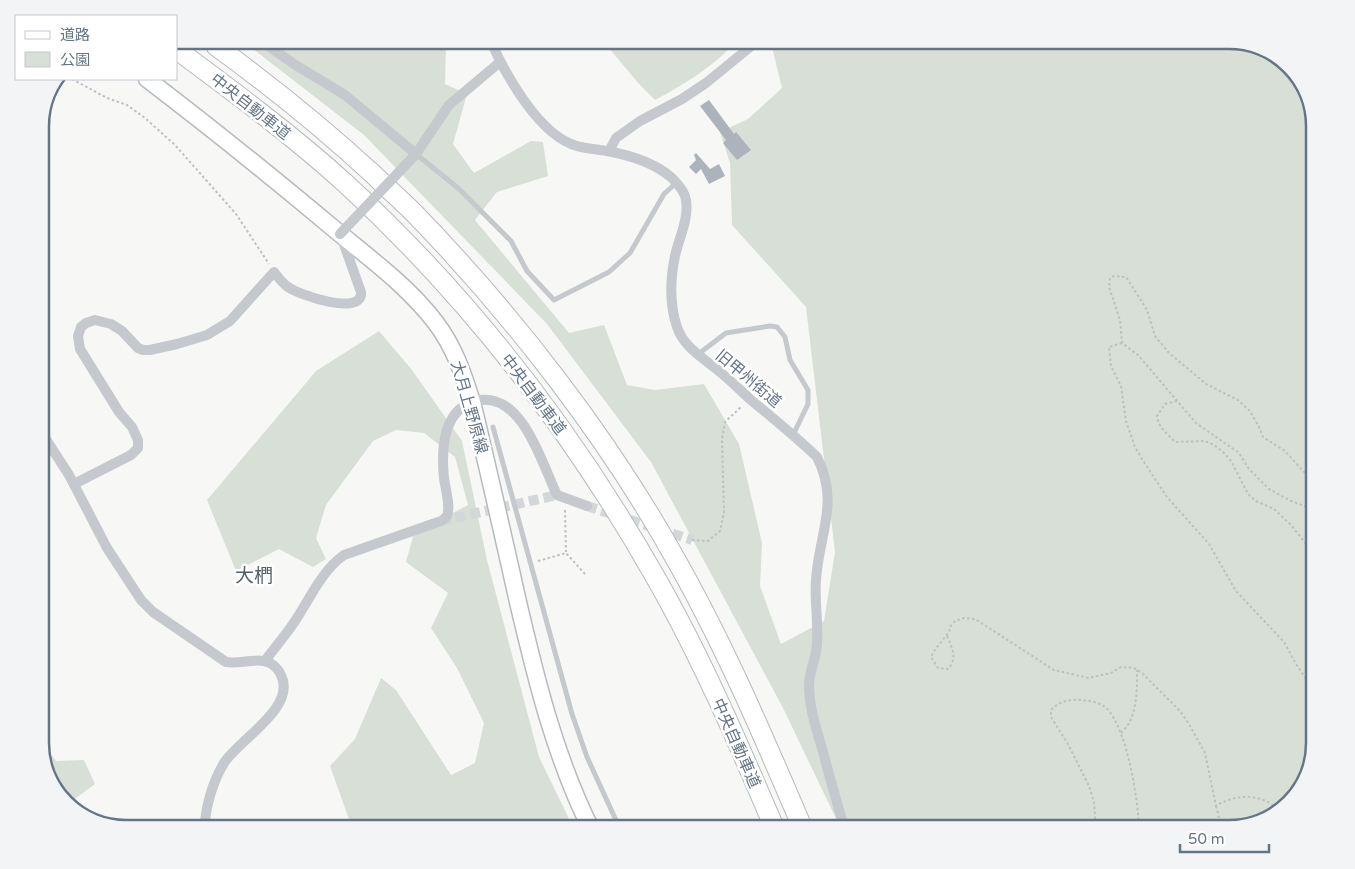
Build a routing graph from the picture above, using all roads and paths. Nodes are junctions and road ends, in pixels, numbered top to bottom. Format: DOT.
graph roads {
  1 [pos="220,49"];
  2 [pos="272,49"];
  3 [pos="494,49"];
  4 [pos="748,49"];
  5 [pos="178,51"];
  6 [pos="500,62"];
  7 [pos="74,80"];
  8 [pos="148,80"];
  9 [pos="609,151"];
  10 [pos="416,154"];
  11 [pos="676,183"];
  12 [pos="340,234"];
  13 [pos="274,272"];
  14 [pos="1122,343"];
  15 [pos="697,355"];
  16 [pos="751,399"];
  17 [pos="1177,401"];
  18 [pos="472,402"];
  19 [pos="493,427"];
  20 [pos="793,434"];
  21 [pos="49,444"];
  22 [pos="1306,474"];
  23 [pos="74,484"];
  24 [pos="564,497"];
  25 [pos="587,506"];
  26 [pos="1306,507"];
  27 [pos="692,540"];
  28 [pos="1306,544"];
  29 [pos="566,553"];
  30 [pos="531,563"];
  31 [pos="586,574"];
  32 [pos="947,636"];
  33 [pos="265,661"];
  34 [pos="1137,670"];
  35 [pos="1306,679"];
  36 [pos="1121,733"];
  37 [pos="1216,806"];
  38 [pos="1274,806"];
  39 [pos="205,820"];
  40 [pos="588,820"];
  41 [pos="616,820"];
  42 [pos="770,820"];
  43 [pos="799,820"];
  44 [pos="842,820"];
  45 [pos="1095,820"];
  46 [pos="1139,820"];
  47 [pos="1220,820"];
  1 -- 43 [label="highway, 中央自動車道"];
  2 -- 10 [label="street"];
  3 -- 6 [label="street, 旧甲州街道"];
  4 -- 9 [label="street"];
  5 -- 42 [label="highway, 中央自動車道"];
  6 -- 9 [label="street, 旧甲州街道"];
  6 -- 10 [label="street"];
  7 -- 13 [label="path"];
  8 -- 12 [label="main road, 大月上野原線"];
  9 -- 11 [label="street, 旧甲州街道"];
  10 -- 11 [label="lane"];
  10 -- 12 [label="street, bridge"];
  11 -- 15 [label="street, 旧甲州街道"];
  12 -- 13 [label="street"];
  12 -- 18 [label="main road, 大月上野原線"];
  13 -- 23 [label="street"];
  14 -- 17 [label="path"];
  14 -- 22 [label="path"];
  14 -- 35 [label="path"];
  15 -- 16 [label="street, 旧甲州街道"];
  15 -- 20 [label="lane"];
  16 -- 20 [label="street, 旧甲州街道"];
  16 -- 27 [label="path"];
  17 -- 26 [label="path"];
  17 -- 28 [label="path"];
  18 -- 24 [label="street"];
  18 -- 33 [label="street"];
  18 -- 40 [label="main road, 大月上野原線"];
  19 -- 30 [label="lane"];
  20 -- 44 [label="street, 旧甲州街道"];
  21 -- 23 [label="street"];
  23 -- 33 [label="street"];
  24 -- 25 [label="street"];
  24 -- 29 [label="path"];
  29 -- 30 [label="path"];
  29 -- 31 [label="path"];
  30 -- 41 [label="lane"];
  32 -- 32 [label="path"];
  32 -- 34 [label="path"];
  33 -- 39 [label="street"];
  34 -- 36 [label="path"];
  34 -- 37 [label="path"];
  36 -- 45 [label="path"];
  36 -- 46 [label="path"];
  37 -- 38 [label="path"];
  37 -- 47 [label="path"];
}
